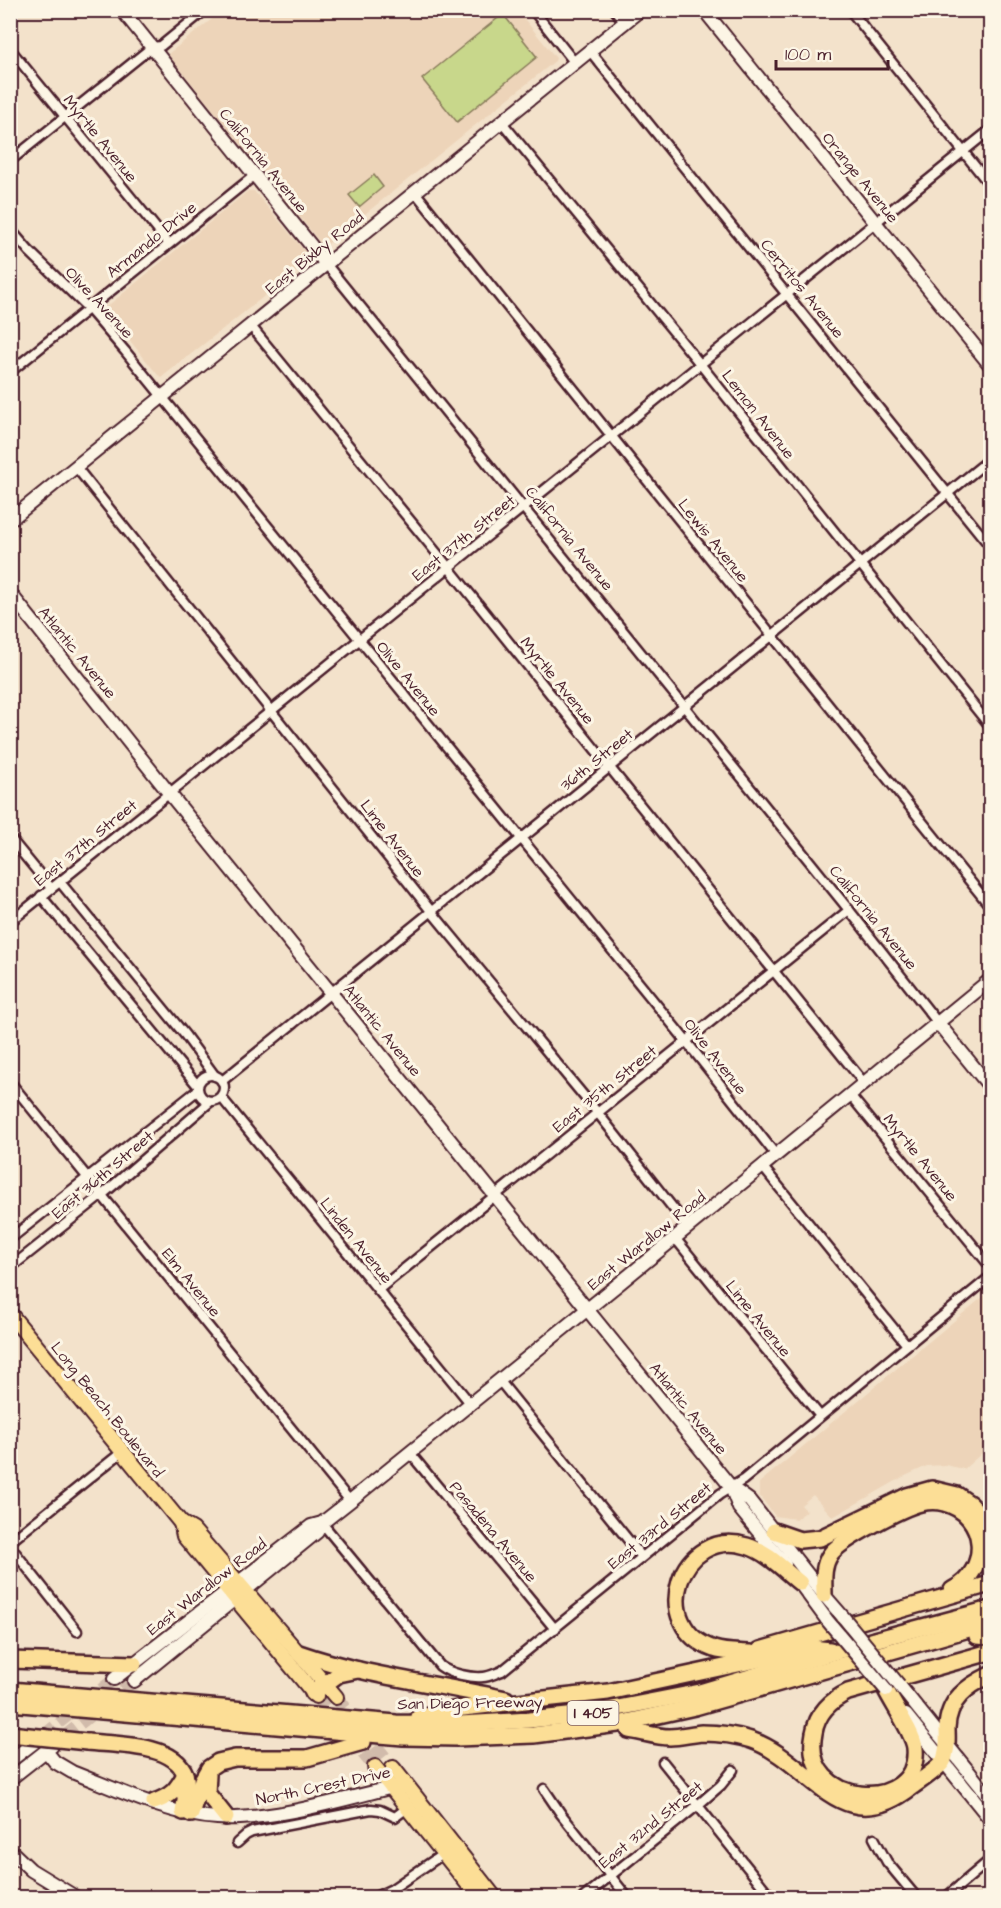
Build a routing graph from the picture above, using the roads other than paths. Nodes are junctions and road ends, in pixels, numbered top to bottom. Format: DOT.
graph roads {
  1 [pos="122,10"];
  2 [pos="206,10"];
  3 [pos="533,10"];
  4 [pos="615,10"];
  5 [pos="640,10"];
  6 [pos="704,10"];
  7 [pos="850,10"];
  8 [pos="625,23"];
  9 [pos="152,47"];
  10 [pos="10,49"];
  11 [pos="590,51"];
  12 [pos="575,63"];
  13 [pos="65,117"];
  14 [pos="501,121"];
  15 [pos="990,130"];
  16 [pos="964,152"];
  17 [pos="10,161"];
  18 [pos="255,175"];
  19 [pos="990,184"];
  20 [pos="415,192"];
  21 [pos="876,222"];
  22 [pos="10,228"];
  23 [pos="169,244"];
  24 [pos="326,264"];
  25 [pos="788,294"];
  26 [pos="88,309"];
  27 [pos="250,325"];
  28 [pos="701,365"];
  29 [pos="990,365"];
  30 [pos="10,372"];
  31 [pos="162,397"];
  32 [pos="612,436"];
  33 [pos="990,459"];
  34 [pos="76,467"];
  35 [pos="948,494"];
  36 [pos="524,508"];
  37 [pos="10,520"];
  38 [pos="990,546"];
  39 [pos="860,565"];
  40 [pos="449,568"];
  41 [pos="10,593"];
  42 [pos="772,637"];
  43 [pos="359,640"];
  44 [pos="684,708"];
  45 [pos="270,710"];
  46 [pos="990,726"];
  47 [pos="608,768"];
  48 [pos="169,793"];
  49 [pos="10,838"];
  50 [pos="520,839"];
  51 [pos="60,882"];
  52 [pos="51,888"];
  53 [pos="41,896"];
  54 [pos="990,906"];
  55 [pos="849,910"];
  56 [pos="431,911"];
  57 [pos="10,922"];
  58 [pos="773,970"];
  59 [pos="990,980"];
  60 [pos="332,992"];
  61 [pos="938,1023"];
  62 [pos="686,1041"];
  63 [pos="218,1079"];
  64 [pos="10,1082"];
  65 [pos="864,1083"];
  66 [pos="990,1087"];
  67 [pos="198,1088"];
  68 [pos="850,1095"];
  69 [pos="220,1096"];
  70 [pos="211,1101"];
  71 [pos="597,1112"];
  72 [pos="776,1155"];
  73 [pos="762,1166"];
  74 [pos="87,1177"];
  75 [pos="102,1195"];
  76 [pos="495,1195"];
  77 [pos="688,1227"];
  78 [pos="675,1238"];
  79 [pos="10,1239"];
  80 [pos="990,1266"];
  81 [pos="10,1268"];
  82 [pos="990,1277"];
  83 [pos="378,1290"];
  84 [pos="588,1309"];
  85 [pos="10,1314"];
  86 [pos="907,1345"];
  87 [pos="499,1380"];
  88 [pos="470,1403"];
  89 [pos="819,1416"];
  90 [pos="122,1452"];
  91 [pos="410,1453"];
  92 [pos="731,1487"];
  93 [pos="350,1501"];
  94 [pos="322,1523"];
  95 [pos="990,1525"];
  96 [pos="774,1531"];
  97 [pos="10,1544"];
  98 [pos="642,1557"];
  99 [pos="800,1582"];
  100 [pos="990,1584"];
  101 [pos="237,1590"];
  102 [pos="824,1595"];
  103 [pos="913,1606"];
  104 [pos="990,1609"];
  105 [pos="990,1621"];
  106 [pos="555,1629"];
  107 [pos="77,1631"];
  108 [pos="986,1635"];
  109 [pos="839,1650"];
  110 [pos="990,1652"];
  111 [pos="299,1653"];
  112 [pos="751,1653"];
  113 [pos="10,1660"];
  114 [pos="134,1664"];
  115 [pos="785,1667"];
  116 [pos="363,1670"];
  117 [pos="990,1675"];
  118 [pos="114,1679"];
  119 [pos="134,1681"];
  120 [pos="643,1685"];
  121 [pos="893,1688"];
  122 [pos="10,1690"];
  123 [pos="318,1691"];
  124 [pos="336,1697"];
  125 [pos="10,1698"];
  126 [pos="524,1702"];
  127 [pos="10,1703"];
  128 [pos="10,1712"];
  129 [pos="395,1723"];
  130 [pos="629,1730"];
  131 [pos="10,1734"];
  132 [pos="45,1734"];
  133 [pos="66,1735"];
  134 [pos="363,1742"];
  135 [pos="948,1744"];
  136 [pos="46,1751"];
  137 [pos="10,1761"];
  138 [pos="663,1762"];
  139 [pos="944,1762"];
  140 [pos="375,1767"];
  141 [pos="209,1768"];
  142 [pos="393,1768"];
  143 [pos="734,1770"];
  144 [pos="185,1774"];
  145 [pos="10,1779"];
  146 [pos="406,1784"];
  147 [pos="391,1788"];
  148 [pos="544,1789"];
  149 [pos="990,1798"];
  150 [pos="154,1803"];
  151 [pos="698,1805"];
  152 [pos="407,1808"];
  153 [pos="187,1813"];
  154 [pos="226,1817"];
  155 [pos="990,1819"];
  156 [pos="874,1838"];
  157 [pos="237,1843"];
  158 [pos="10,1850"];
  159 [pos="443,1854"];
  160 [pos="990,1860"];
  161 [pos="610,1875"];
  162 [pos="77,1898"];
  163 [pos="373,1898"];
  164 [pos="479,1898"];
  165 [pos="495,1898"];
  166 [pos="583,1898"];
  167 [pos="628,1898"];
  168 [pos="772,1898"];
  169 [pos="917,1898"];
  170 [pos="945,1898"];
  1 -- 9 [label="main road, California Avenue"];
  2 -- 9 [label="street"];
  3 -- 12 [label="street"];
  4 -- 8 [label="street"];
  5 -- 8 [label="main road, East Bixby Road"];
  6 -- 21 [label="main road, Orange Avenue"];
  7 -- 16 [label="street"];
  8 -- 11 [label="main road, East Bixby Road"];
  9 -- 13 [label="street"];
  9 -- 18 [label="main road, California Avenue"];
  10 -- 13 [label="street, Myrtle Avenue"];
  11 -- 12 [label="main road, East Bixby Road"];
  11 -- 25 [label="street, Cerritos Avenue"];
  12 -- 14 [label="main road, East Bixby Road"];
  13 -- 17 [label="street"];
  13 -- 23 [label="street, Myrtle Avenue"];
  14 -- 20 [label="main road, East Bixby Road"];
  14 -- 28 [label="street, Lemon Avenue"];
  15 -- 16 [label="street, East 37th Street"];
  16 -- 19 [label="street"];
  16 -- 21 [label="street, East 37th Street"];
  18 -- 23 [label="street, Armando Drive"];
  18 -- 24 [label="main road, California Avenue"];
  20 -- 24 [label="main road, East Bixby Road"];
  20 -- 32 [label="street, Lewis Avenue"];
  21 -- 25 [label="street, East 37th Street"];
  21 -- 29 [label="main road, Orange Avenue"];
  22 -- 26 [label="street, Olive Avenue"];
  23 -- 26 [label="street, Armando Drive"];
  24 -- 27 [label="main road, East Bixby Road"];
  24 -- 36 [label="street, California Avenue"];
  25 -- 28 [label="street, East 37th Street"];
  25 -- 35 [label="street, Cerritos Avenue"];
  26 -- 30 [label="street, Armando Drive"];
  26 -- 31 [label="street, Olive Avenue"];
  27 -- 31 [label="main road, East Bixby Road"];
  27 -- 40 [label="street, Myrtle Avenue"];
  28 -- 32 [label="street, East 37th Street"];
  28 -- 39 [label="street, Lemon Avenue"];
  31 -- 34 [label="main road, East Bixby Road"];
  31 -- 43 [label="street, Olive Avenue"];
  32 -- 36 [label="street, East 37th Street"];
  32 -- 42 [label="street, Lewis Avenue"];
  33 -- 35 [label="street, 36th Street"];
  34 -- 37 [label="main road, East Bixby Road"];
  34 -- 45 [label="street, Lime Avenue"];
  35 -- 38 [label="street, Cerritos Avenue"];
  35 -- 39 [label="street, 36th Street"];
  36 -- 40 [label="street, East 37th Street"];
  36 -- 44 [label="street, California Avenue"];
  39 -- 42 [label="street, 36th Street"];
  39 -- 46 [label="street, Lemon Avenue"];
  40 -- 43 [label="street, East 37th Street"];
  40 -- 47 [label="street, Myrtle Avenue"];
  41 -- 48 [label="main road, Atlantic Avenue"];
  42 -- 44 [label="street, 36th Street"];
  42 -- 54 [label="street, Lewis Avenue"];
  43 -- 45 [label="street, East 37th Street"];
  43 -- 50 [label="street, Olive Avenue"];
  44 -- 47 [label="street, 36th Street"];
  44 -- 55 [label="street, California Avenue"];
  45 -- 48 [label="street, East 37th Street"];
  45 -- 56 [label="street, Lime Avenue"];
  47 -- 50 [label="street, 36th Street"];
  47 -- 58 [label="street, Myrtle Avenue"];
  48 -- 51 [label="street, East 37th Street"];
  48 -- 60 [label="main road, Atlantic Avenue"];
  49 -- 52 [label="street"];
  50 -- 56 [label="street, 36th Street"];
  50 -- 62 [label="street, Olive Avenue"];
  51 -- 52 [label="street, East 37th Street"];
  51 -- 63 [label="street"];
  52 -- 53 [label="street, East 37th Street"];
  53 -- 57 [label="street, East 37th Street"];
  53 -- 67 [label="street"];
  55 -- 58 [label="street, East 35th Street"];
  55 -- 61 [label="street, California Avenue"];
  56 -- 60 [label="street, 36th Street"];
  56 -- 71 [label="street, Lime Avenue"];
  58 -- 62 [label="street, East 35th Street"];
  58 -- 65 [label="street, Myrtle Avenue"];
  59 -- 61 [label="main road, East Wardlow Road"];
  60 -- 63 [label="street, 36th Street"];
  60 -- 76 [label="main road, Atlantic Avenue"];
  61 -- 65 [label="main road, East Wardlow Road"];
  61 -- 66 [label="main road, California Avenue"];
  62 -- 71 [label="street, East 35th Street"];
  62 -- 72 [label="street, Olive Avenue"];
  63 -- 67 [label="street"];
  63 -- 69 [label="street"];
  64 -- 74 [label="street, Elm Avenue"];
  65 -- 68 [label="main road, East Wardlow Road"];
  67 -- 70 [label="street"];
  67 -- 74 [label="street, East 36th Street"];
  68 -- 72 [label="main road, East Wardlow Road"];
  68 -- 80 [label="street, Myrtle Avenue"];
  69 -- 70 [label="street"];
  69 -- 83 [label="street, Linden Avenue"];
  70 -- 75 [label="street, East 36th Street"];
  71 -- 76 [label="street, East 35th Street"];
  71 -- 77 [label="street, Lime Avenue"];
  72 -- 73 [label="main road, East Wardlow Road"];
  73 -- 77 [label="main road, East Wardlow Road"];
  73 -- 86 [label="street"];
  74 -- 75 [label="street, Elm Avenue"];
  74 -- 79 [label="street, East 36th Street"];
  75 -- 81 [label="street, East 36th Street"];
  75 -- 93 [label="street, Elm Avenue"];
  76 -- 83 [label="street, East 35th Street"];
  76 -- 84 [label="main road, Atlantic Avenue"];
  77 -- 78 [label="main road, East Wardlow Road"];
  78 -- 84 [label="main road, East Wardlow Road"];
  78 -- 89 [label="street, Lime Avenue"];
  82 -- 86 [label="street, East 33rd Street"];
  83 -- 88 [label="street, Linden Avenue"];
  84 -- 87 [label="main road, East Wardlow Road"];
  84 -- 92 [label="main road, Atlantic Avenue"];
  85 -- 90 [label="main road, Long Beach Boulevard"];
  86 -- 89 [label="street, East 33rd Street"];
  87 -- 88 [label="main road, East Wardlow Road"];
  87 -- 98 [label="street"];
  88 -- 91 [label="main road, East Wardlow Road"];
  89 -- 92 [label="street, East 33rd Street"];
  90 -- 97 [label="street"];
  90 -- 101 [label="main road, Long Beach Boulevard"];
  91 -- 93 [label="main road, East Wardlow Road"];
  91 -- 106 [label="street, Pasadena Avenue"];
  92 -- 96 [label="main road, Atlantic Avenue"];
  92 -- 98 [label="street, East 33rd Street"];
  92 -- 99 [label="main road, Atlantic Avenue"];
  93 -- 94 [label="main road, East Wardlow Road"];
  94 -- 101 [label="main road, East Wardlow Road"];
  94 -- 106 [label="street, East 33rd Street"];
  95 -- 96 [label="highway"];
  96 -- 102 [label="main road, Atlantic Avenue"];
  97 -- 107 [label="street"];
  98 -- 106 [label="street, East 33rd Street"];
  99 -- 112 [label="highway"];
  99 -- 121 [label="main road, Atlantic Avenue, bridge"];
  100 -- 103 [label="highway"];
  101 -- 111 [label="main road, Long Beach Boulevard"];
  101 -- 114 [label="main road, East Wardlow Road"];
  101 -- 119 [label="main road, East Wardlow Road"];
  101 -- 123 [label="main road, Long Beach Boulevard"];
  102 -- 103 [label="highway"];
  102 -- 121 [label="main road, Atlantic Avenue, bridge"];
  103 -- 112 [label="highway"];
  104 -- 109 [label="highway, San Diego Freeway / I 405"];
  105 -- 115 [label="highway"];
  105 -- 127 [label="highway"];
  108 -- 130 [label="highway, I 405"];
  109 -- 115 [label="highway, San Diego Freeway / I 405"];
  109 -- 120 [label="highway"];
  110 -- 121 [label="highway"];
  111 -- 116 [label="highway"];
  111 -- 123 [label="main road, Long Beach Boulevard"];
  112 -- 120 [label="highway"];
  113 -- 114 [label="highway"];
  114 -- 118 [label="main road, East Wardlow Road"];
  115 -- 129 [label="highway, San Diego Freeway / I 405"];
  116 -- 123 [label="highway"];
  116 -- 126 [label="highway"];
  117 -- 135 [label="highway"];
  120 -- 126 [label="highway"];
  121 -- 135 [label="main road, Atlantic Avenue"];
  121 -- 139 [label="main road, Atlantic Avenue"];
  122 -- 129 [label="highway, San Diego Freeway / I 405"];
  123 -- 124 [label="main road, Long Beach Boulevard"];
  125 -- 129 [label="highway"];
  126 -- 129 [label="highway"];
  128 -- 134 [label="highway, I 405"];
  130 -- 134 [label="highway, I 405"];
  130 -- 139 [label="highway"];
  131 -- 144 [label="highway, bridge"];
  132 -- 137 [label="main road"];
  133 -- 136 [label="main road"];
  134 -- 141 [label="highway"];
  135 -- 139 [label="highway"];
  135 -- 149 [label="main road, Atlantic Avenue"];
  136 -- 145 [label="main road"];
  136 -- 150 [label="main road, North Crest Drive"];
  138 -- 151 [label="street"];
  139 -- 155 [label="main road, Atlantic Avenue"];
  140 -- 147 [label="main road"];
  141 -- 153 [label="highway"];
  141 -- 154 [label="highway"];
  142 -- 146 [label="main road"];
  143 -- 151 [label="street, East 32nd Street"];
  144 -- 150 [label="highway"];
  144 -- 153 [label="highway"];
  146 -- 147 [label="main road, North Crest Drive"];
  146 -- 165 [label="main road"];
  147 -- 152 [label="main road"];
  147 -- 154 [label="main road, North Crest Drive"];
  148 -- 161 [label="street"];
  150 -- 153 [label="main road, North Crest Drive"];
  151 -- 161 [label="street, East 32nd Street"];
  151 -- 168 [label="street"];
  152 -- 157 [label="street"];
  152 -- 159 [label="main road"];
  153 -- 154 [label="main road, North Crest Drive"];
  156 -- 169 [label="street"];
  158 -- 162 [label="main road"];
  159 -- 163 [label="street"];
  159 -- 164 [label="main road"];
  160 -- 170 [label="street"];
  161 -- 166 [label="street, East 32nd Street"];
  161 -- 167 [label="street"];
}
